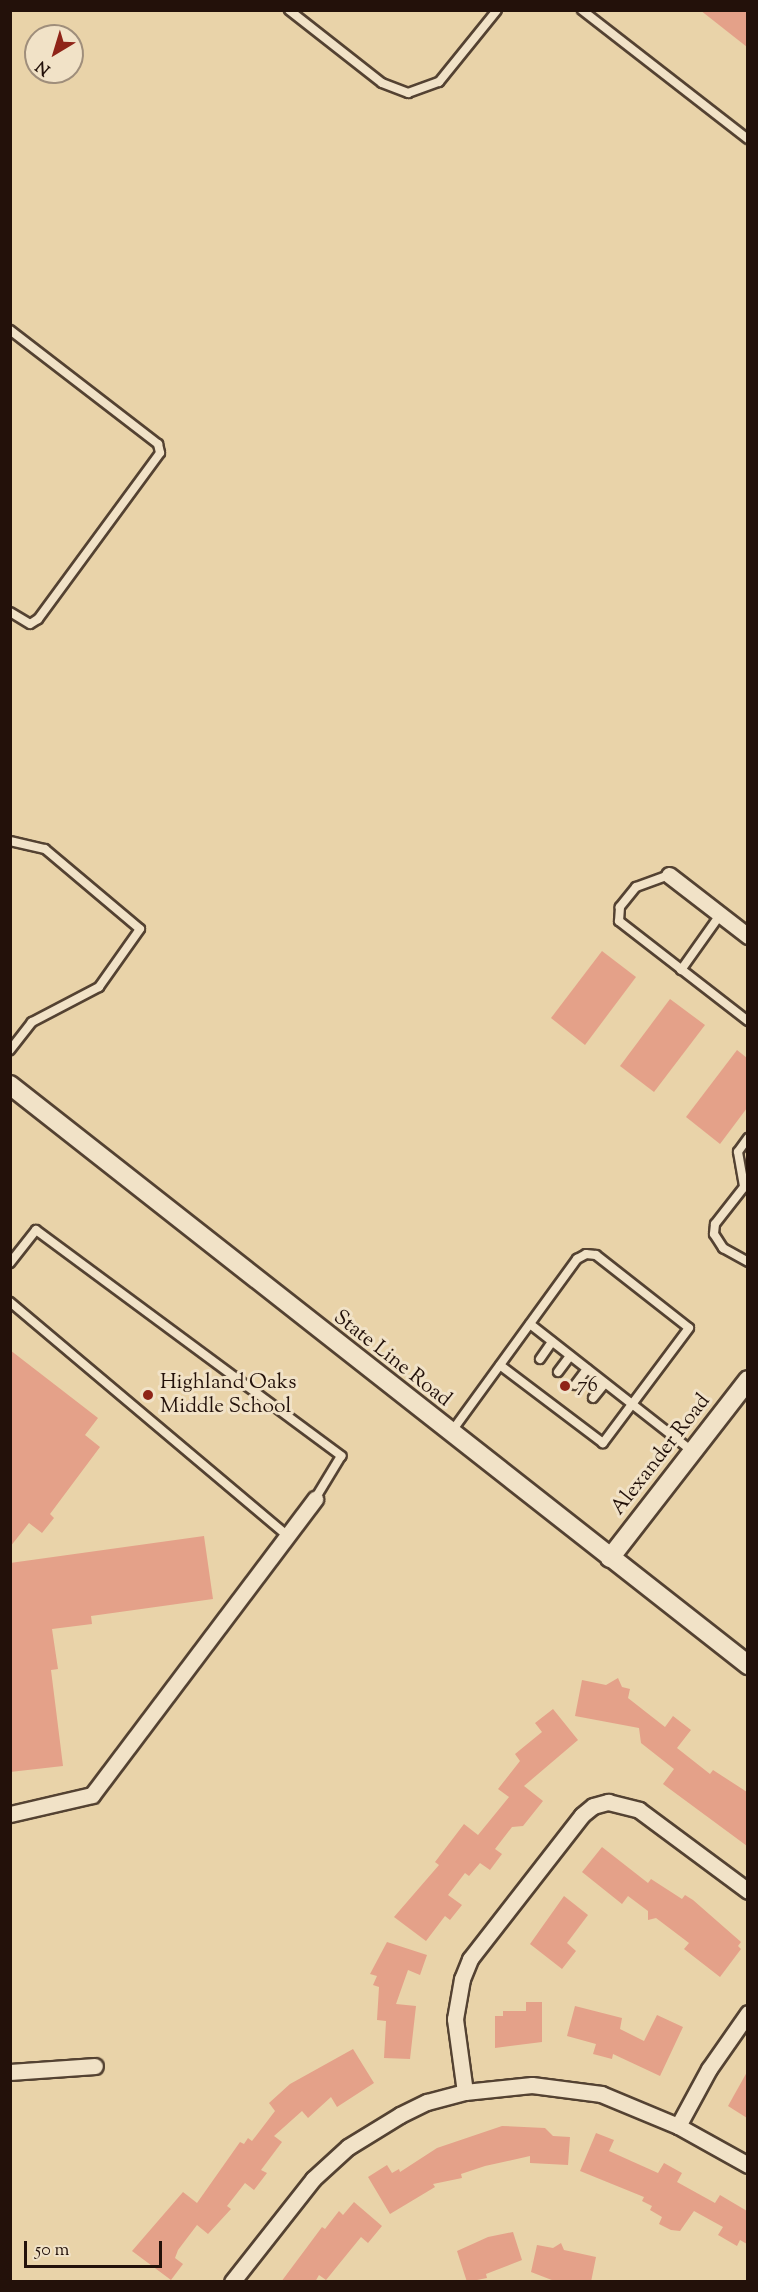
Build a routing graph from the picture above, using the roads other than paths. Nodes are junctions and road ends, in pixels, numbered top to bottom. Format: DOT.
graph roads {
  1 [pos="289,10"];
  2 [pos="496,10"];
  3 [pos="582,10"];
  4 [pos="747,139"];
  5 [pos="10,330"];
  6 [pos="10,612"];
  7 [pos="10,841"];
  8 [pos="669,875"];
  9 [pos="720,915"];
  10 [pos="747,936"];
  11 [pos="681,970"];
  12 [pos="747,1019"];
  13 [pos="10,1050"];
  14 [pos="10,1085"];
  15 [pos="747,1138"];
  16 [pos="746,1262"];
  17 [pos="10,1263"];
  18 [pos="10,1302"];
  19 [pos="530,1324"];
  20 [pos="552,1342"];
  21 [pos="570,1356"];
  22 [pos="540,1359"];
  23 [pos="500,1365"];
  24 [pos="586,1369"];
  25 [pos="558,1372"];
  26 [pos="529,1376"];
  27 [pos="747,1380"];
  28 [pos="523,1383"];
  29 [pos="605,1383"];
  30 [pos="575,1385"];
  31 [pos="546,1388"];
  32 [pos="541,1396"];
  33 [pos="594,1398"];
  34 [pos="632,1404"];
  35 [pos="582,1414"];
  36 [pos="576,1422"];
  37 [pos="450,1433"];
  38 [pos="692,1452"];
  39 [pos="315,1499"];
  40 [pos="288,1536"];
  41 [pos="610,1558"];
  42 [pos="747,1665"];
  43 [pos="10,1814"];
  44 [pos="747,1891"];
  45 [pos="747,2013"];
  46 [pos="95,2066"];
  47 [pos="10,2072"];
  48 [pos="465,2092"];
  49 [pos="678,2126"];
  50 [pos="747,2165"];
  51 [pos="232,2282"];
  1 -- 2 [label="lane"];
  3 -- 4 [label="lane"];
  5 -- 6 [label="lane"];
  7 -- 13 [label="lane"];
  8 -- 9 [label="street"];
  8 -- 11 [label="lane"];
  9 -- 10 [label="street"];
  9 -- 11 [label="lane"];
  11 -- 12 [label="lane"];
  14 -- 37 [label="street, State Line Road"];
  15 -- 16 [label="lane"];
  17 -- 39 [label="lane"];
  18 -- 40 [label="lane"];
  19 -- 20 [label="lane"];
  19 -- 23 [label="lane"];
  19 -- 34 [label="lane"];
  20 -- 21 [label="lane"];
  20 -- 22 [label="lane"];
  21 -- 24 [label="lane"];
  21 -- 25 [label="lane"];
  23 -- 28 [label="lane"];
  23 -- 37 [label="lane"];
  24 -- 29 [label="lane"];
  24 -- 30 [label="lane"];
  26 -- 28 [label="lane"];
  27 -- 38 [label="street, Alexander Road"];
  28 -- 32 [label="lane"];
  29 -- 33 [label="lane"];
  29 -- 34 [label="lane"];
  31 -- 32 [label="lane"];
  32 -- 36 [label="lane"];
  34 -- 36 [label="lane"];
  34 -- 38 [label="lane"];
  35 -- 36 [label="lane"];
  37 -- 41 [label="street, State Line Road"];
  38 -- 41 [label="street, Alexander Road"];
  39 -- 40 [label="street"];
  40 -- 43 [label="street"];
  41 -- 42 [label="street, State Line Road"];
  44 -- 48 [label="street"];
  45 -- 49 [label="street"];
  46 -- 47 [label="street"];
  48 -- 49 [label="street"];
  48 -- 51 [label="street"];
  49 -- 50 [label="street"];
}
